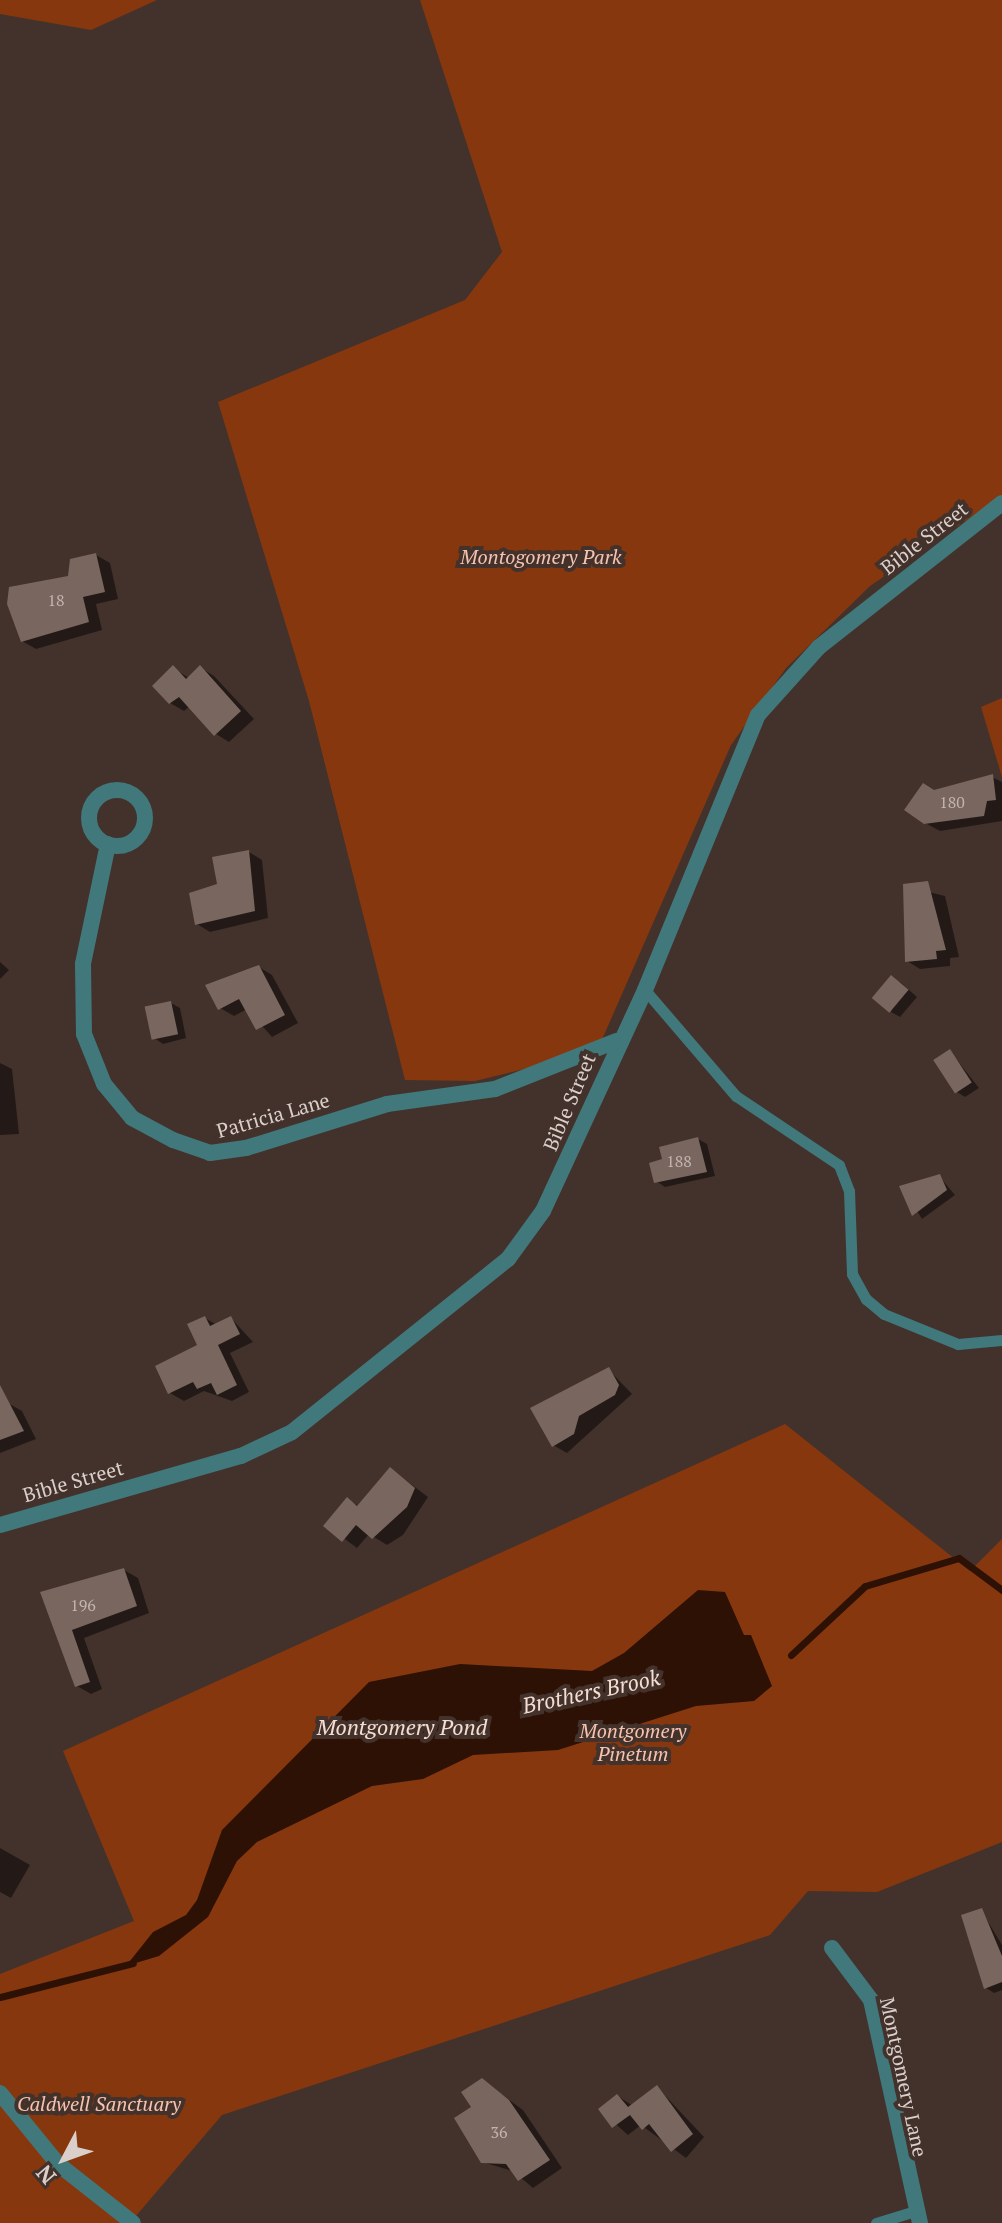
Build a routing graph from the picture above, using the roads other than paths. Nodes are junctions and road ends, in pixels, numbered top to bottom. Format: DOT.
graph roads {
  1 [pos="1002,503"];
  2 [pos="108,844"];
  3 [pos="645,990"];
  4 [pos="616,1041"];
  5 [pos="1002,1340"];
  6 [pos="0,1525"];
  7 [pos="832,1948"];
  8 [pos="0,2093"];
  9 [pos="917,2217"];
  10 [pos="133,2223"];
  11 [pos="876,2223"];
  1 -- 3 [label="street, Bible Street"];
  2 -- 4 [label="street, Patricia Lane"];
  3 -- 4 [label="street, Bible Street"];
  3 -- 5 [label="lane"];
  4 -- 6 [label="street, Bible Street"];
  7 -- 9 [label="street, Montgomery Lane"];
  8 -- 10 [label="street"];
  9 -- 11 [label="lane"];
}
